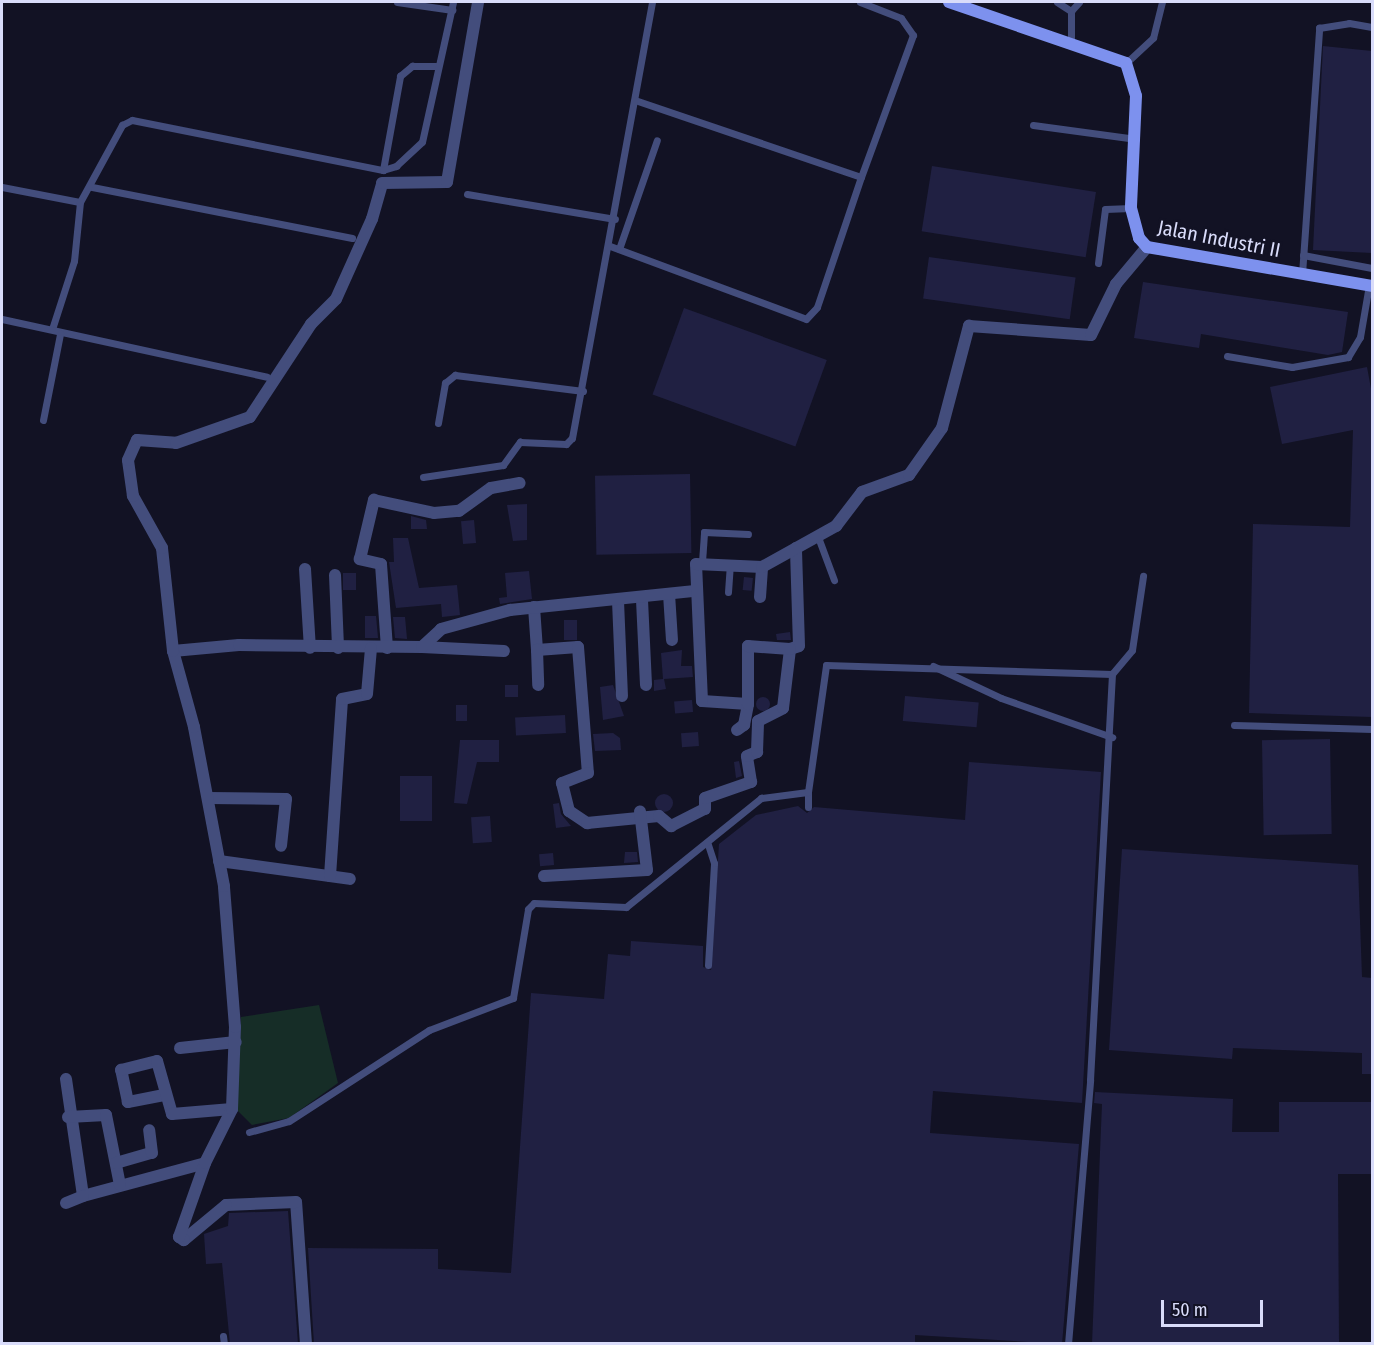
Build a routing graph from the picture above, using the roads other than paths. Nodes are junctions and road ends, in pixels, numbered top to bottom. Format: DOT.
graph roads {
  1 [pos="396,2"];
  2 [pos="453,2"];
  3 [pos="478,2"];
  4 [pos="652,2"];
  5 [pos="860,2"];
  6 [pos="949,2"];
  7 [pos="1057,2"];
  8 [pos="1079,2"];
  9 [pos="1162,2"];
  10 [pos="452,10"];
  11 [pos="1071,11"];
  12 [pos="1372,27"];
  13 [pos="1071,40"];
  14 [pos="1126,63"];
  15 [pos="437,66"];
  16 [pos="635,100"];
  17 [pos="1033,125"];
  18 [pos="1136,139"];
  19 [pos="657,140"];
  20 [pos="383,171"];
  21 [pos="861,177"];
  22 [pos="2,187"];
  23 [pos="92,187"];
  24 [pos="467,195"];
  25 [pos="80,202"];
  26 [pos="1131,208"];
  27 [pos="615,219"];
  28 [pos="352,238"];
  29 [pos="610,246"];
  30 [pos="1147,247"];
  31 [pos="619,249"];
  32 [pos="1303,255"];
  33 [pos="1098,263"];
  34 [pos="1372,268"];
  35 [pos="1302,274"];
  36 [pos="1371,286"];
  37 [pos="2,319"];
  38 [pos="52,328"];
  39 [pos="60,334"];
  40 [pos="1227,356"];
  41 [pos="267,377"];
  42 [pos="583,391"];
  43 [pos="43,420"];
  44 [pos="438,423"];
  45 [pos="423,477"];
  46 [pos="520,483"];
  47 [pos="748,534"];
  48 [pos="818,537"];
  49 [pos="796,548"];
  50 [pos="702,562"];
  51 [pos="730,565"];
  52 [pos="762,567"];
  53 [pos="305,569"];
  54 [pos="335,575"];
  55 [pos="1143,576"];
  56 [pos="834,580"];
  57 [pos="695,591"];
  58 [pos="728,592"];
  59 [pos="669,594"];
  60 [pos="760,597"];
  61 [pos="642,600"];
  62 [pos="618,601"];
  63 [pos="534,607"];
  64 [pos="672,640"];
  65 [pos="422,646"];
  66 [pos="310,648"];
  67 [pos="338,648"];
  68 [pos="371,648"];
  69 [pos="387,648"];
  70 [pos="537,650"];
  71 [pos="790,650"];
  72 [pos="173,651"];
  73 [pos="504,651"];
  74 [pos="930,664"];
  75 [pos="1112,674"];
  76 [pos="538,685"];
  77 [pos="646,685"];
  78 [pos="622,696"];
  79 [pos="748,704"];
  80 [pos="1234,725"];
  81 [pos="1372,729"];
  82 [pos="737,730"];
  83 [pos="1112,737"];
  84 [pos="808,792"];
  85 [pos="208,798"];
  86 [pos="808,807"];
  87 [pos="640,813"];
  88 [pos="708,844"];
  89 [pos="281,846"];
  90 [pos="219,861"];
  91 [pos="330,876"];
  92 [pos="544,876"];
  93 [pos="350,879"];
  94 [pos="708,965"];
  95 [pos="236,1042"];
  96 [pos="180,1048"];
  97 [pos="66,1079"];
  98 [pos="164,1095"];
  99 [pos="232,1109"];
  100 [pos="68,1117"];
  101 [pos="149,1130"];
  102 [pos="249,1132"];
  103 [pos="205,1162"];
  104 [pos="116,1163"];
  105 [pos="120,1185"];
  106 [pos="83,1196"];
  107 [pos="66,1203"];
  108 [pos="306,1344"];
  109 [pos="1068,1344"];
  1 -- 10 [label="lane"];
  2 -- 10 [label="lane"];
  3 -- 72 [label="street"];
  4 -- 16 [label="lane"];
  5 -- 21 [label="lane"];
  6 -- 13 [label="main road"];
  7 -- 11 [label="lane"];
  8 -- 11 [label="lane"];
  9 -- 14 [label="lane"];
  10 -- 15 [label="lane"];
  11 -- 13 [label="lane"];
  12 -- 32 [label="lane"];
  13 -- 14 [label="main road"];
  14 -- 18 [label="main road, Jalan Industri II"];
  15 -- 20 [label="lane"];
  15 -- 20 [label="lane"];
  16 -- 21 [label="lane"];
  16 -- 27 [label="lane"];
  17 -- 18 [label="lane"];
  18 -- 26 [label="main road, Jalan Industri II"];
  19 -- 31 [label="lane"];
  20 -- 23 [label="lane"];
  21 -- 31 [label="lane"];
  22 -- 25 [label="lane"];
  23 -- 25 [label="lane"];
  23 -- 28 [label="lane"];
  24 -- 27 [label="lane"];
  25 -- 38 [label="lane"];
  26 -- 30 [label="main road, Jalan Industri II"];
  26 -- 33 [label="lane"];
  27 -- 29 [label="lane"];
  29 -- 31 [label="lane"];
  29 -- 42 [label="lane"];
  30 -- 35 [label="main road, Jalan Industri II"];
  30 -- 48 [label="street"];
  32 -- 34 [label="lane"];
  32 -- 35 [label="lane"];
  35 -- 36 [label="main road, Jalan Industri II"];
  36 -- 40 [label="lane"];
  37 -- 38 [label="lane"];
  38 -- 39 [label="lane"];
  39 -- 41 [label="lane"];
  39 -- 43 [label="lane"];
  42 -- 44 [label="lane"];
  42 -- 45 [label="lane"];
  46 -- 69 [label="street"];
  47 -- 50 [label="lane"];
  48 -- 49 [label="street"];
  48 -- 56 [label="lane"];
  49 -- 52 [label="street"];
  49 -- 71 [label="street"];
  50 -- 51 [label="street"];
  50 -- 57 [label="street"];
  51 -- 52 [label="street"];
  51 -- 58 [label="lane"];
  52 -- 60 [label="street"];
  53 -- 66 [label="street"];
  54 -- 67 [label="street"];
  55 -- 75 [label="lane"];
  57 -- 59 [label="street"];
  57 -- 79 [label="street"];
  59 -- 61 [label="street"];
  59 -- 64 [label="street"];
  61 -- 62 [label="street"];
  61 -- 77 [label="street"];
  62 -- 63 [label="street"];
  62 -- 78 [label="street"];
  63 -- 65 [label="street"];
  63 -- 70 [label="street"];
  65 -- 69 [label="street"];
  65 -- 73 [label="street"];
  66 -- 67 [label="street"];
  66 -- 72 [label="street"];
  67 -- 68 [label="street"];
  68 -- 69 [label="street"];
  68 -- 91 [label="street"];
  70 -- 76 [label="street"];
  70 -- 87 [label="street"];
  71 -- 79 [label="street"];
  71 -- 87 [label="street"];
  72 -- 85 [label="street"];
  74 -- 75 [label="lane"];
  74 -- 83 [label="lane"];
  74 -- 84 [label="lane"];
  75 -- 83 [label="lane"];
  79 -- 82 [label="street"];
  80 -- 81 [label="lane"];
  83 -- 109 [label="lane"];
  84 -- 86 [label="lane"];
  84 -- 88 [label="lane"];
  85 -- 89 [label="street"];
  85 -- 90 [label="street"];
  87 -- 92 [label="street"];
  88 -- 94 [label="lane"];
  88 -- 102 [label="lane"];
  90 -- 91 [label="street"];
  90 -- 95 [label="street"];
  91 -- 93 [label="street"];
  95 -- 96 [label="street"];
  95 -- 99 [label="street"];
  97 -- 100 [label="street"];
  98 -- 99 [label="street"];
  99 -- 103 [label="street"];
  100 -- 104 [label="street"];
  100 -- 106 [label="street"];
  101 -- 104 [label="street"];
  103 -- 105 [label="street"];
  103 -- 108 [label="street"];
  104 -- 105 [label="street"];
  105 -- 106 [label="street"];
  106 -- 107 [label="street"];
}
